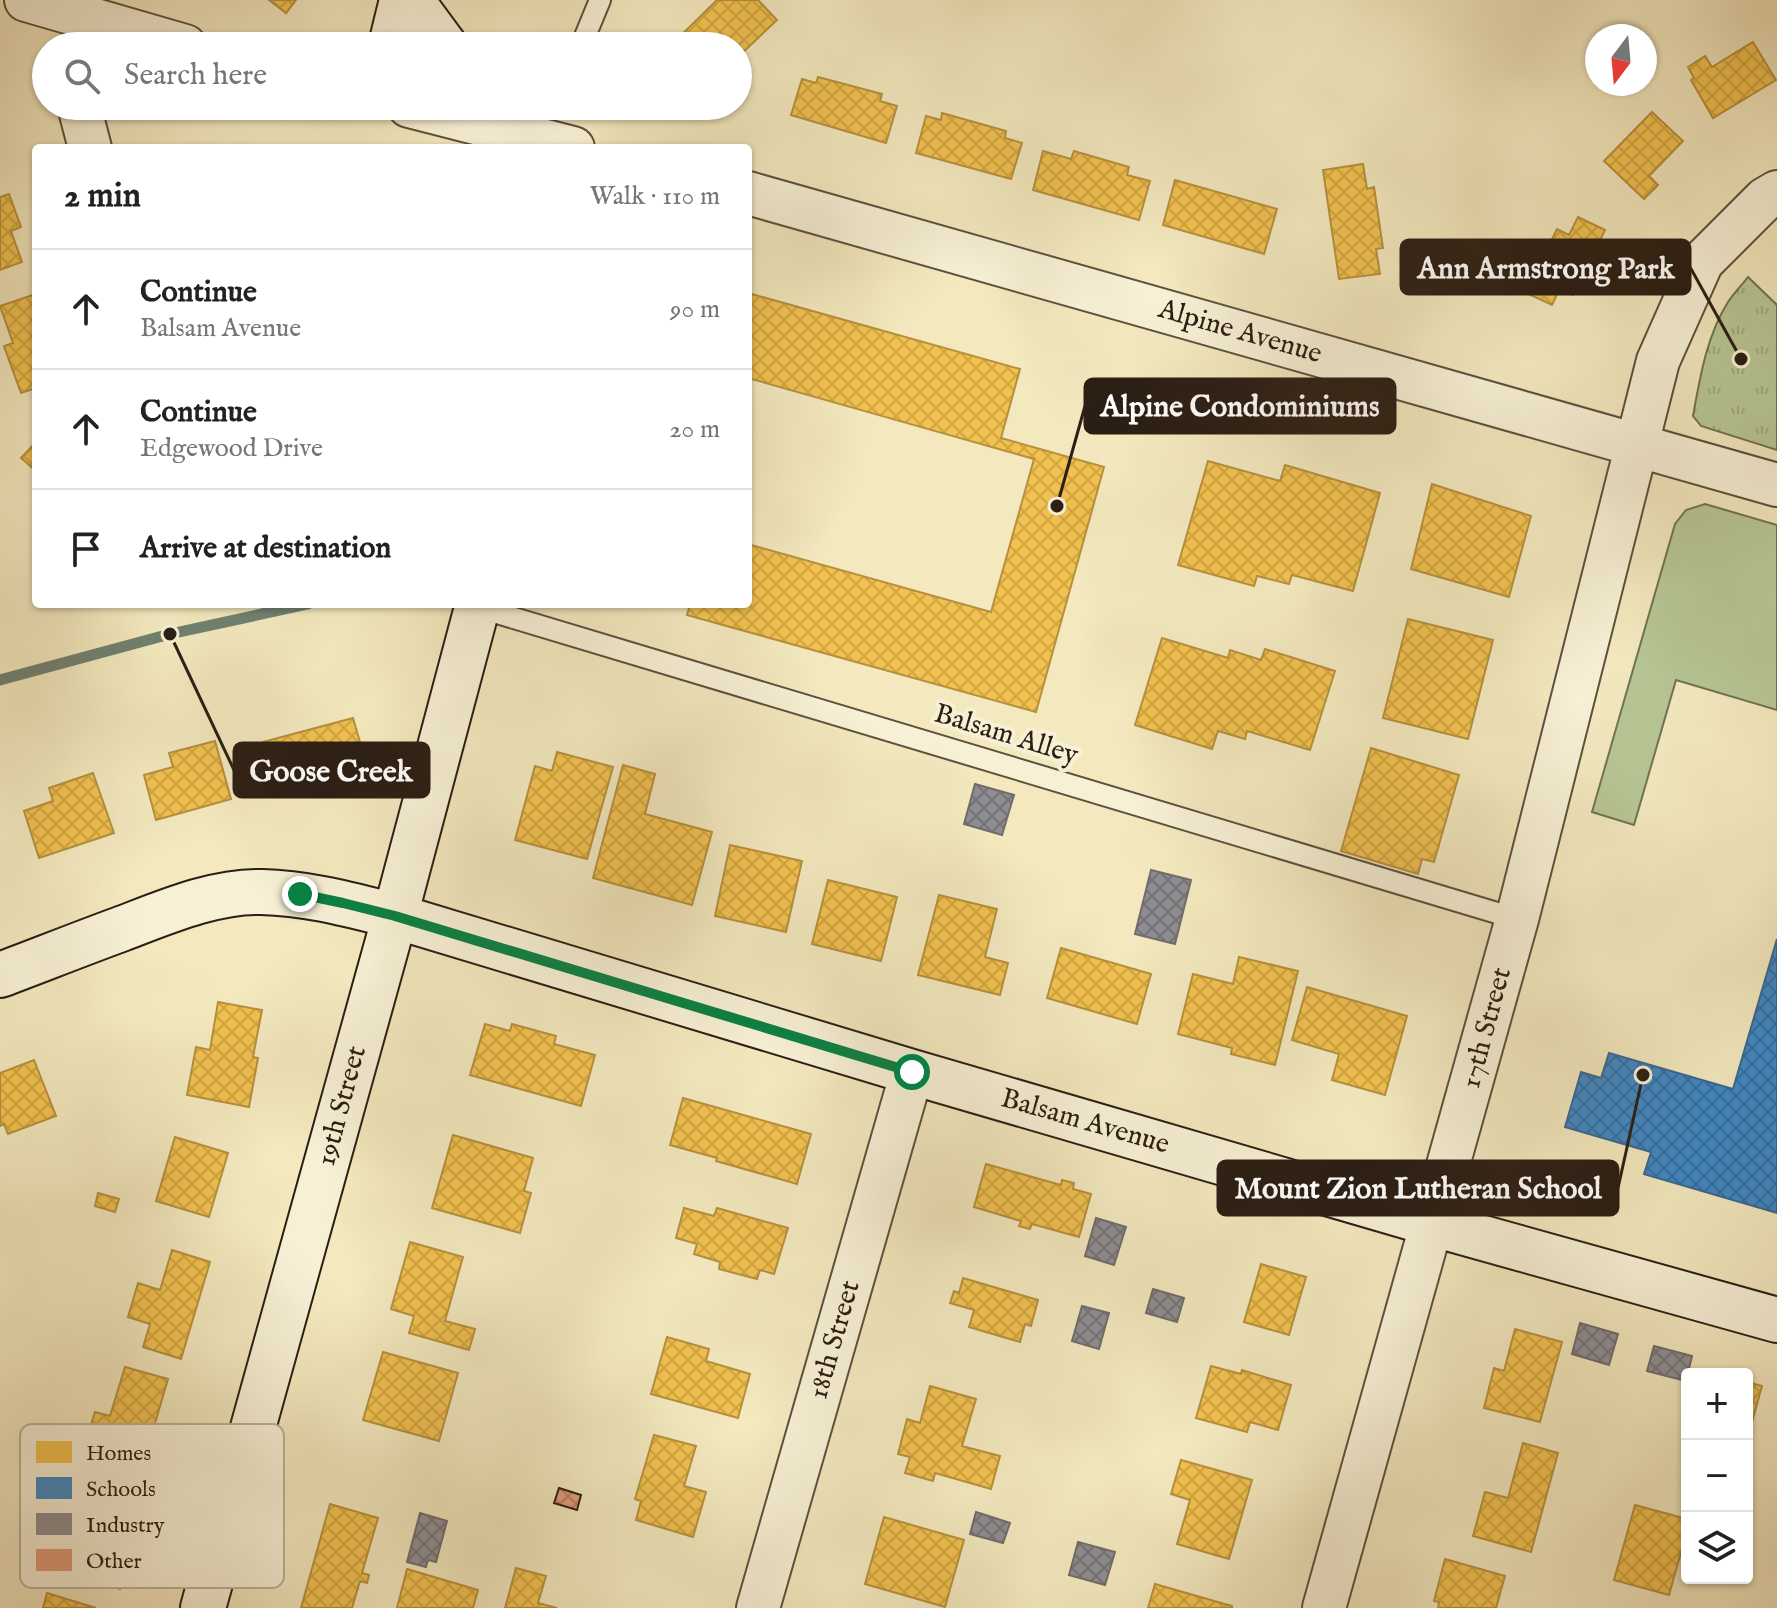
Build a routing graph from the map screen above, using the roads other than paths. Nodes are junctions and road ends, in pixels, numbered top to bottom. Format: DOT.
graph roads {
  1 [pos="402,0"];
  2 [pos="411,0"];
  3 [pos="600,0"];
  4 [pos="48,18"];
  5 [pos="116,32"];
  6 [pos="394,32"];
  7 [pos="435,32"];
  8 [pos="587,32"];
  9 [pos="83,120"];
  10 [pos="470,120"];
  11 [pos="531,120"];
  12 [pos="505,128"];
  13 [pos="89,144"];
  14 [pos="559,144"];
  15 [pos="1777,192"];
  16 [pos="752,194"];
  17 [pos="1638,445"];
  18 [pos="1777,485"];
  19 [pos="477,608"];
  20 [pos="488,608"];
  21 [pos="395,916"];
  22 [pos="1517,919"];
  23 [pos="0,975"];
  24 [pos="912,1072"];
  25 [pos="1433,1224"];
  26 [pos="1777,1320"];
  27 [pos="254,1424"];
  28 [pos="209,1588"];
  29 [pos="203,1608"];
  30 [pos="758,1608"];
  31 [pos="1324,1608"];
  1 -- 6 [label="street"];
  2 -- 7 [label="street"];
  3 -- 8 [label="lane"];
  4 -- 5 [label="street"];
  9 -- 13 [label="street"];
  10 -- 12 [label="street"];
  11 -- 12 [label="lane"];
  12 -- 14 [label="street"];
  15 -- 17 [label="street, 17th Street"];
  16 -- 17 [label="street, Alpine Avenue"];
  17 -- 18 [label="street, Alpine Avenue"];
  17 -- 22 [label="street, 17th Street"];
  19 -- 21 [label="street, 19th Street"];
  20 -- 22 [label="lane, Balsam Alley"];
  21 -- 23 [label="street, Balsam Avenue"];
  21 -- 24 [label="street, Balsam Avenue"];
  21 -- 27 [label="street, 19th Street"];
  22 -- 25 [label="street, 17th Street"];
  24 -- 25 [label="street, Balsam Avenue"];
  24 -- 30 [label="street, 18th Street"];
  25 -- 26 [label="street, Balsam Avenue"];
  25 -- 31 [label="street, 17th Street"];
  28 -- 29 [label="street, 19th Street"];
}
